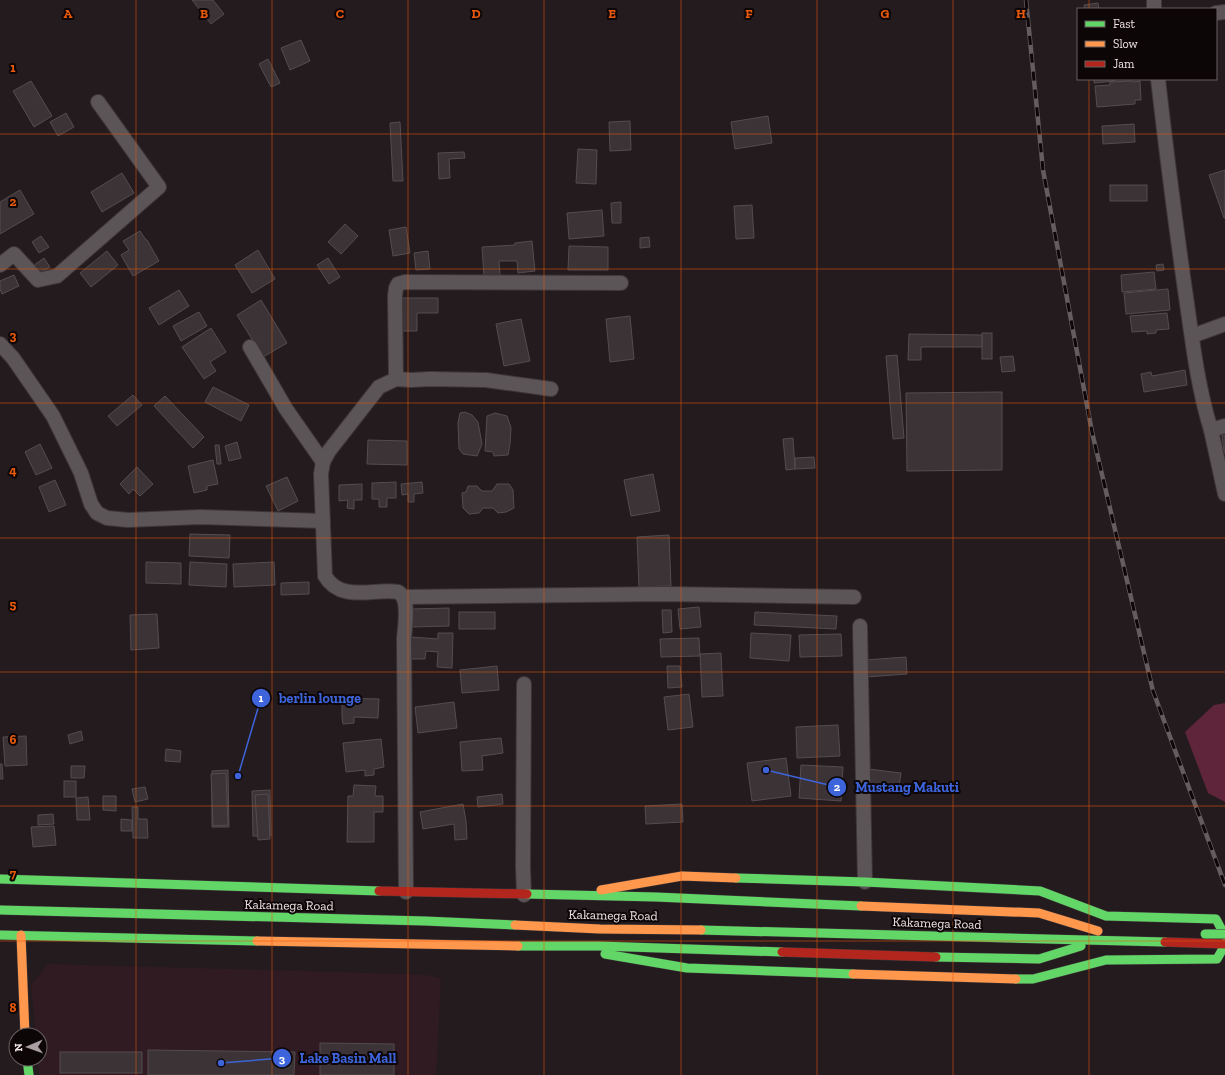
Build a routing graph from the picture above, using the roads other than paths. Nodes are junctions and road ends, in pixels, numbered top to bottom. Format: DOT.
graph roads {
  1 [pos="1158,80"];
  2 [pos="98,102"];
  3 [pos="0,265"];
  4 [pos="621,283"];
  5 [pos="1225,324"];
  6 [pos="1192,336"];
  7 [pos="0,344"];
  8 [pos="250,347"];
  9 [pos="396,379"];
  10 [pos="551,389"];
  11 [pos="1225,426"];
  12 [pos="1211,430"];
  13 [pos="323,462"];
  14 [pos="1225,494"];
  15 [pos="323,521"];
  16 [pos="404,597"];
  17 [pos="854,597"];
  18 [pos="860,626"];
  19 [pos="524,684"];
  20 [pos="0,879"];
  21 [pos="865,882"];
  22 [pos="406,892"];
  23 [pos="524,895"];
  24 [pos="567,896"];
  25 [pos="0,910"];
  26 [pos="1019,929"];
  27 [pos="1098,931"];
  28 [pos="0,935"];
  29 [pos="21,935"];
  30 [pos="1225,935"];
  31 [pos="1098,941"];
  32 [pos="1225,944"];
  33 [pos="567,947"];
  34 [pos="25,1027"];
  1 -- 6 [label="street"];
  2 -- 3 [label="street"];
  4 -- 9 [label="street"];
  5 -- 6 [label="street"];
  6 -- 12 [label="street"];
  7 -- 15 [label="street"];
  8 -- 13 [label="street"];
  9 -- 10 [label="street"];
  9 -- 13 [label="street"];
  11 -- 12 [label="street"];
  12 -- 14 [label="street"];
  13 -- 15 [label="street"];
  15 -- 16 [label="street"];
  16 -- 17 [label="street"];
  16 -- 22 [label="street"];
  18 -- 21 [label="street"];
  19 -- 23 [label="street"];
  20 -- 22 [label="main road"];
  21 -- 24 [label="main road"];
  21 -- 30 [label="main road"];
  22 -- 23 [label="main road"];
  23 -- 24 [label="main road"];
  24 -- 27 [label="main road"];
  25 -- 31 [label="main road, Kakamega Road"];
  26 -- 27 [label="main road"];
  27 -- 30 [label="main road, bridge"];
  28 -- 29 [label="main road"];
  29 -- 33 [label="main road"];
  29 -- 34 [label="main road"];
  31 -- 32 [label="main road, Kakamega Road"];
  31 -- 33 [label="main road"];
  32 -- 33 [label="main road"];
}
